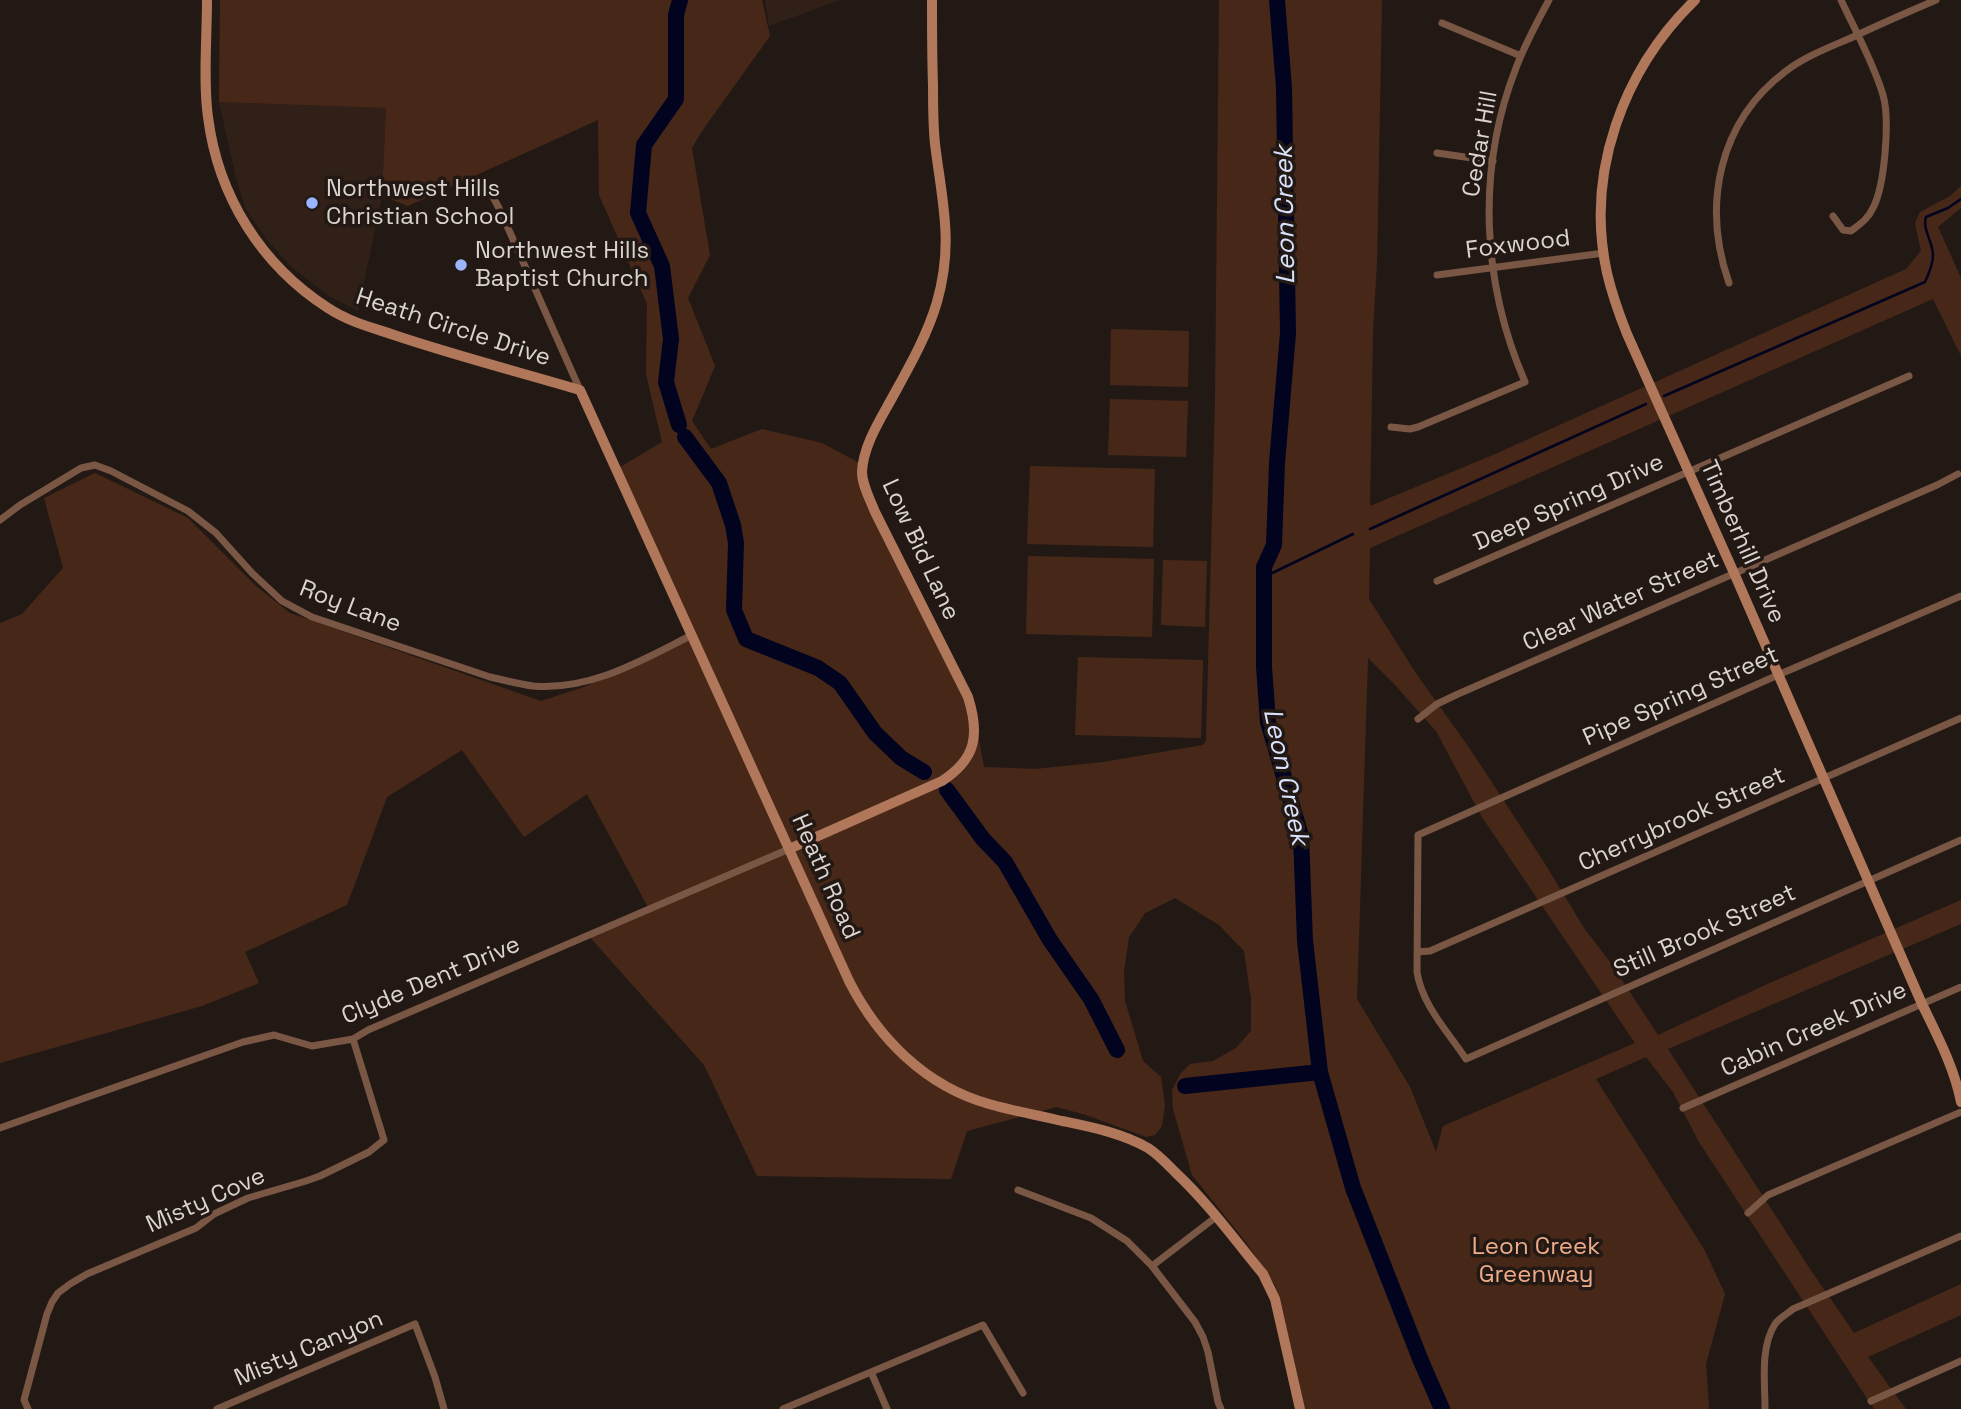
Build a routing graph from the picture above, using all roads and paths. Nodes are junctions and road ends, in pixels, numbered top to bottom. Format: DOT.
graph roads {
  1 [pos="207,0"];
  2 [pos="932,0"];
  3 [pos="1549,0"];
  4 [pos="1695,0"];
  5 [pos="1842,0"];
  6 [pos="1936,0"];
  7 [pos="1442,23"];
  8 [pos="1857,35"];
  9 [pos="1521,56"];
  10 [pos="1437,153"];
  11 [pos="1493,161"];
  12 [pos="485,182"];
  13 [pos="1833,216"];
  14 [pos="1604,253"];
  15 [pos="1492,268"];
  16 [pos="1437,275"];
  17 [pos="1729,284"];
  18 [pos="1909,376"];
  19 [pos="580,390"];
  20 [pos="1391,427"];
  21 [pos="1689,472"];
  22 [pos="1958,474"];
  23 [pos="0,520"];
  24 [pos="1734,573"];
  25 [pos="1437,581"];
  26 [pos="1961,596"];
  27 [pos="692,635"];
  28 [pos="1777,675"];
  29 [pos="1961,718"];
  30 [pos="1418,719"];
  31 [pos="1824,778"];
  32 [pos="1961,840"];
  33 [pos="789,849"];
  34 [pos="1869,881"];
  35 [pos="1417,952"];
  36 [pos="1961,986"];
  37 [pos="1922,1004"];
  38 [pos="353,1039"];
  39 [pos="1961,1102"];
  40 [pos="1683,1108"];
  41 [pos="1961,1112"];
  42 [pos="0,1128"];
  43 [pos="1018,1190"];
  44 [pos="1748,1213"];
  45 [pos="1216,1217"];
  46 [pos="1961,1236"];
  47 [pos="1152,1266"];
  48 [pos="1961,1362"];
  49 [pos="872,1372"];
  50 [pos="1023,1393"];
  51 [pos="1871,1401"];
  52 [pos="28,1409"];
  53 [pos="217,1409"];
  54 [pos="444,1409"];
  55 [pos="783,1409"];
  56 [pos="887,1409"];
  57 [pos="1221,1409"];
  58 [pos="1300,1409"];
  59 [pos="1765,1409"];
  1 -- 19 [label="street, Heath Circle Drive"];
  2 -- 33 [label="street, Low Bid Lane"];
  3 -- 9 [label="street, Cedar Hill"];
  4 -- 14 [label="street, Timberhill Drive"];
  5 -- 8 [label="street"];
  6 -- 8 [label="street"];
  7 -- 9 [label="street"];
  8 -- 13 [label="street"];
  8 -- 17 [label="street"];
  9 -- 11 [label="street, Cedar Hill"];
  10 -- 11 [label="street"];
  11 -- 15 [label="street, Cedar Hill"];
  12 -- 19 [label="street, Heath Road"];
  14 -- 15 [label="street, Foxwood"];
  14 -- 21 [label="street, Timberhill Drive"];
  15 -- 16 [label="street, Foxwood"];
  15 -- 20 [label="street, Cedar Hill"];
  18 -- 21 [label="street, Deep Spring Drive"];
  19 -- 27 [label="street, Heath Road"];
  21 -- 24 [label="street, Timberhill Drive"];
  21 -- 25 [label="street, Deep Spring Drive"];
  22 -- 24 [label="street, Clear Water Street"];
  23 -- 27 [label="street, Roy Lane"];
  24 -- 28 [label="street, Timberhill Drive"];
  24 -- 30 [label="street, Clear Water Street"];
  26 -- 28 [label="street, Pipe Spring Street"];
  27 -- 33 [label="street, Heath Road"];
  28 -- 31 [label="street, Timberhill Drive"];
  28 -- 35 [label="street, Pipe Spring Street"];
  29 -- 31 [label="street, Cherrybrook Street"];
  31 -- 34 [label="street, Timberhill Drive"];
  31 -- 35 [label="street, Cherrybrook Street"];
  32 -- 34 [label="street, Still Brook Street"];
  33 -- 38 [label="street, Clyde Dent Drive"];
  33 -- 45 [label="street, Heath Road"];
  34 -- 35 [label="street, Still Brook Street"];
  34 -- 37 [label="street, Timberhill Drive"];
  36 -- 37 [label="street, Cabin Creek Drive"];
  37 -- 39 [label="street, Timberhill Drive"];
  37 -- 40 [label="street, Cabin Creek Drive"];
  38 -- 42 [label="street, Clyde Dent Drive"];
  38 -- 52 [label="street, Misty Cove"];
  41 -- 44 [label="street"];
  43 -- 47 [label="street"];
  45 -- 47 [label="street"];
  45 -- 58 [label="street, Heath Road"];
  46 -- 59 [label="street"];
  47 -- 57 [label="street"];
  48 -- 51 [label="street"];
  49 -- 50 [label="street"];
  49 -- 55 [label="street"];
  49 -- 56 [label="street"];
  53 -- 54 [label="street, Misty Canyon"];
}
